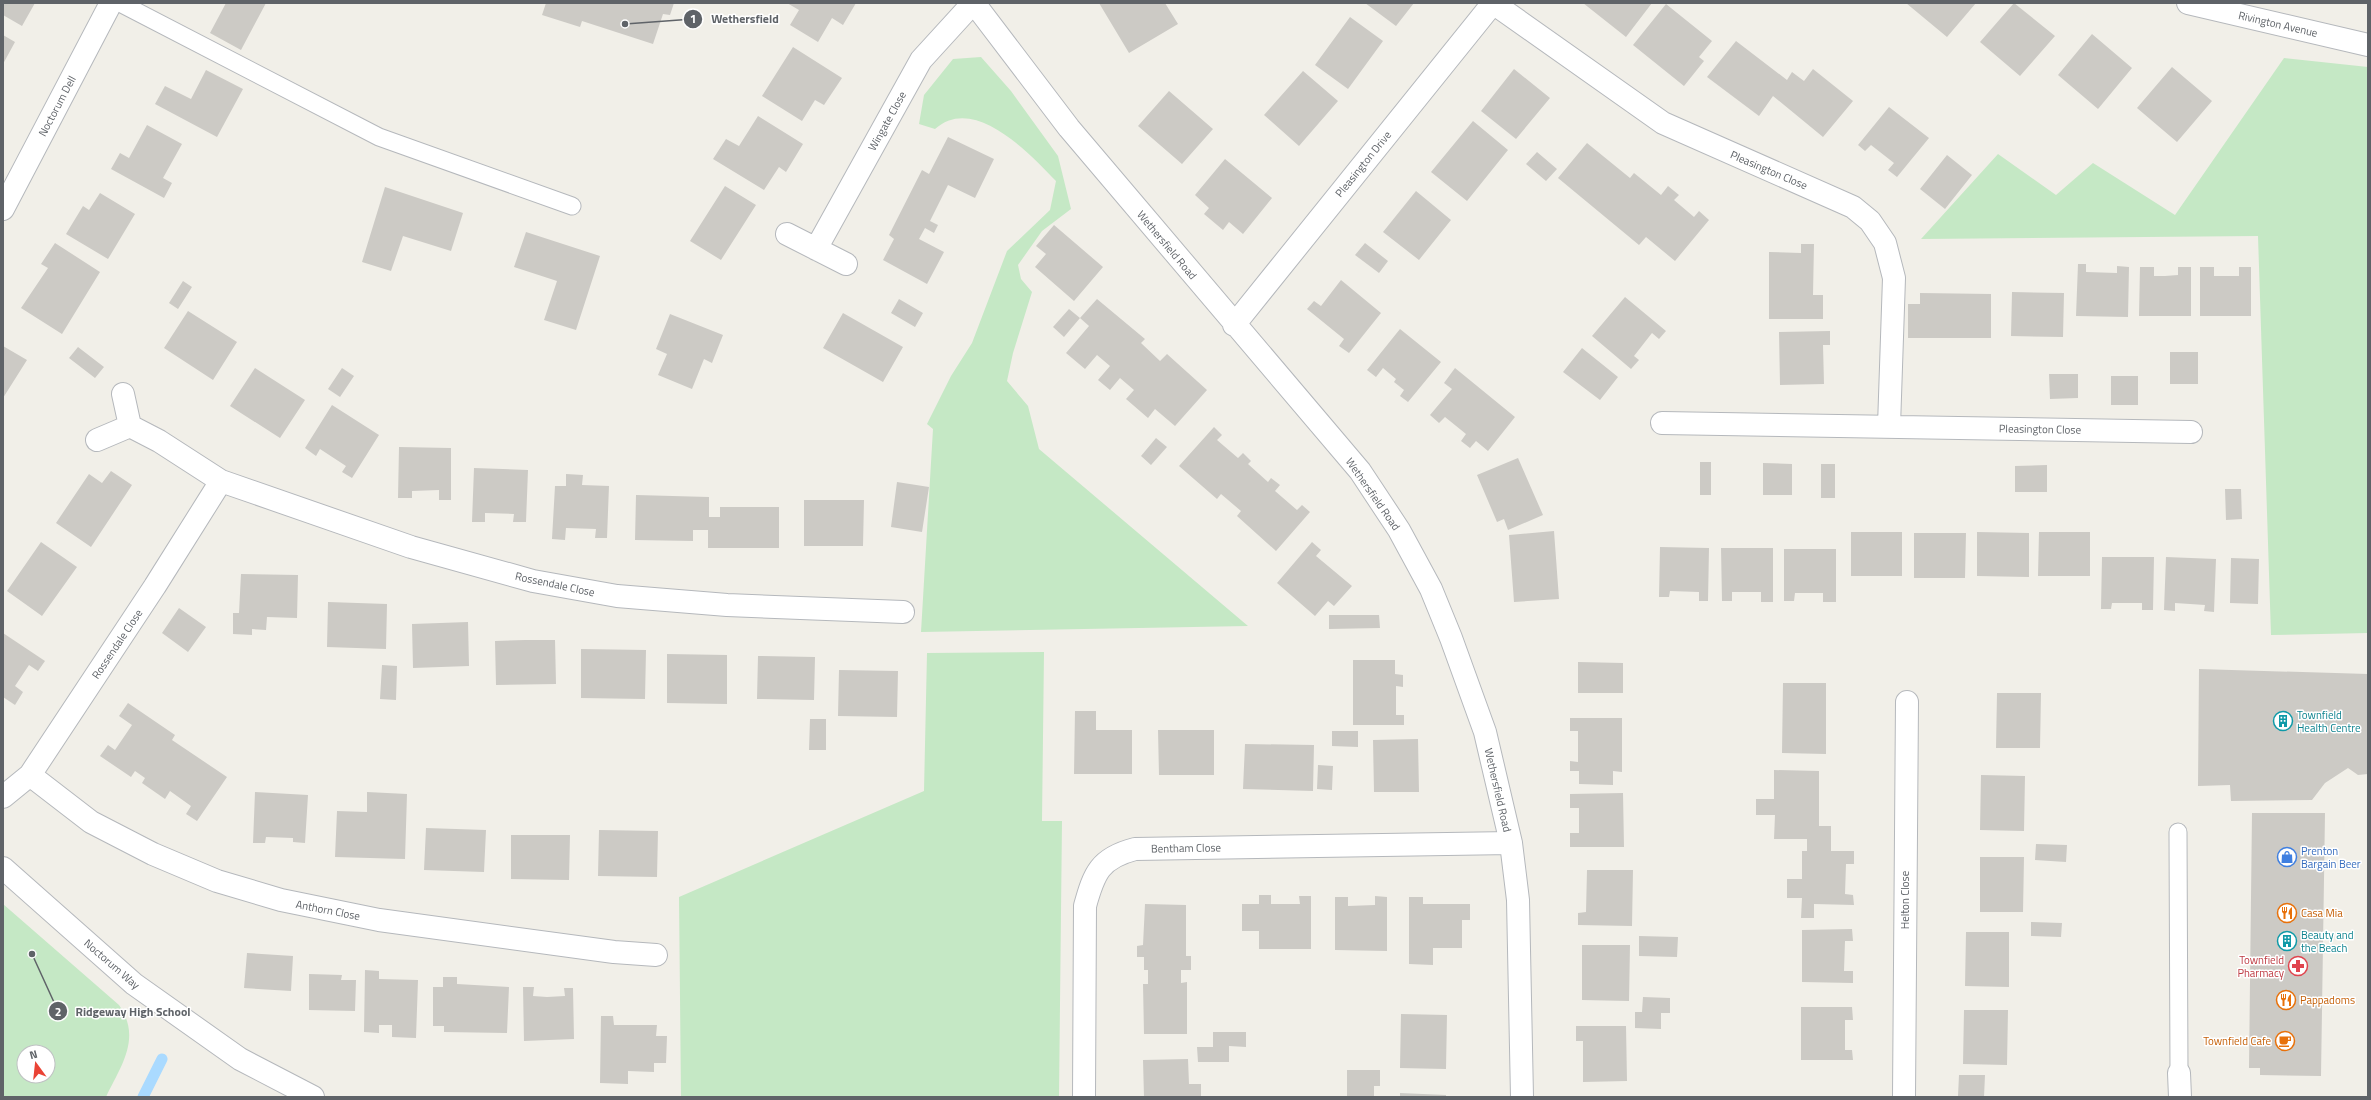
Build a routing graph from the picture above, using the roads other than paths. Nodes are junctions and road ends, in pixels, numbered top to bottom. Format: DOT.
graph roads {
  1 [pos="111,3"];
  2 [pos="120,3"];
  3 [pos="973,3"];
  4 [pos="1493,3"];
  5 [pos="2188,3"];
  6 [pos="2368,46"];
  7 [pos="572,206"];
  8 [pos="3,209"];
  9 [pos="788,234"];
  10 [pos="816,249"];
  11 [pos="846,264"];
  12 [pos="1234,325"];
  13 [pos="123,394"];
  14 [pos="1662,423"];
  15 [pos="130,426"];
  16 [pos="1889,426"];
  17 [pos="2191,432"];
  18 [pos="97,440"];
  19 [pos="221,481"];
  20 [pos="903,612"];
  21 [pos="1907,702"];
  22 [pos="30,775"];
  23 [pos="3,797"];
  24 [pos="2178,832"];
  25 [pos="1511,843"];
  26 [pos="3,868"];
  27 [pos="656,955"];
  28 [pos="2179,1073"];
  29 [pos="313,1097"];
  30 [pos="1084,1097"];
  31 [pos="1522,1097"];
  32 [pos="1904,1097"];
  33 [pos="2180,1097"];
  1 -- 8 [label="street, Noctorum Dell"];
  2 -- 7 [label="lane"];
  3 -- 10 [label="street, Wingate Close"];
  3 -- 12 [label="street, Wethersfield Road"];
  4 -- 12 [label="street, Pleasington Drive"];
  4 -- 16 [label="street, Pleasington Close"];
  5 -- 6 [label="street, Rivington Avenue"];
  9 -- 10 [label="street"];
  10 -- 11 [label="street"];
  12 -- 25 [label="street, Wethersfield Road"];
  13 -- 15 [label="street"];
  14 -- 16 [label="street, Pleasington Close"];
  15 -- 18 [label="street"];
  15 -- 19 [label="street, Rossendale Close"];
  16 -- 17 [label="street, Pleasington Close"];
  19 -- 20 [label="street, Rossendale Close"];
  19 -- 22 [label="street, Rossendale Close"];
  21 -- 32 [label="street, Helton Close"];
  22 -- 23 [label="street, Rossendale Close"];
  22 -- 27 [label="street, Anthorn Close"];
  24 -- 28 [label="lane"];
  25 -- 30 [label="street, Bentham Close"];
  25 -- 31 [label="street, Wethersfield Road"];
  26 -- 29 [label="street, Noctorum Way"];
  28 -- 33 [label="street"];
}
